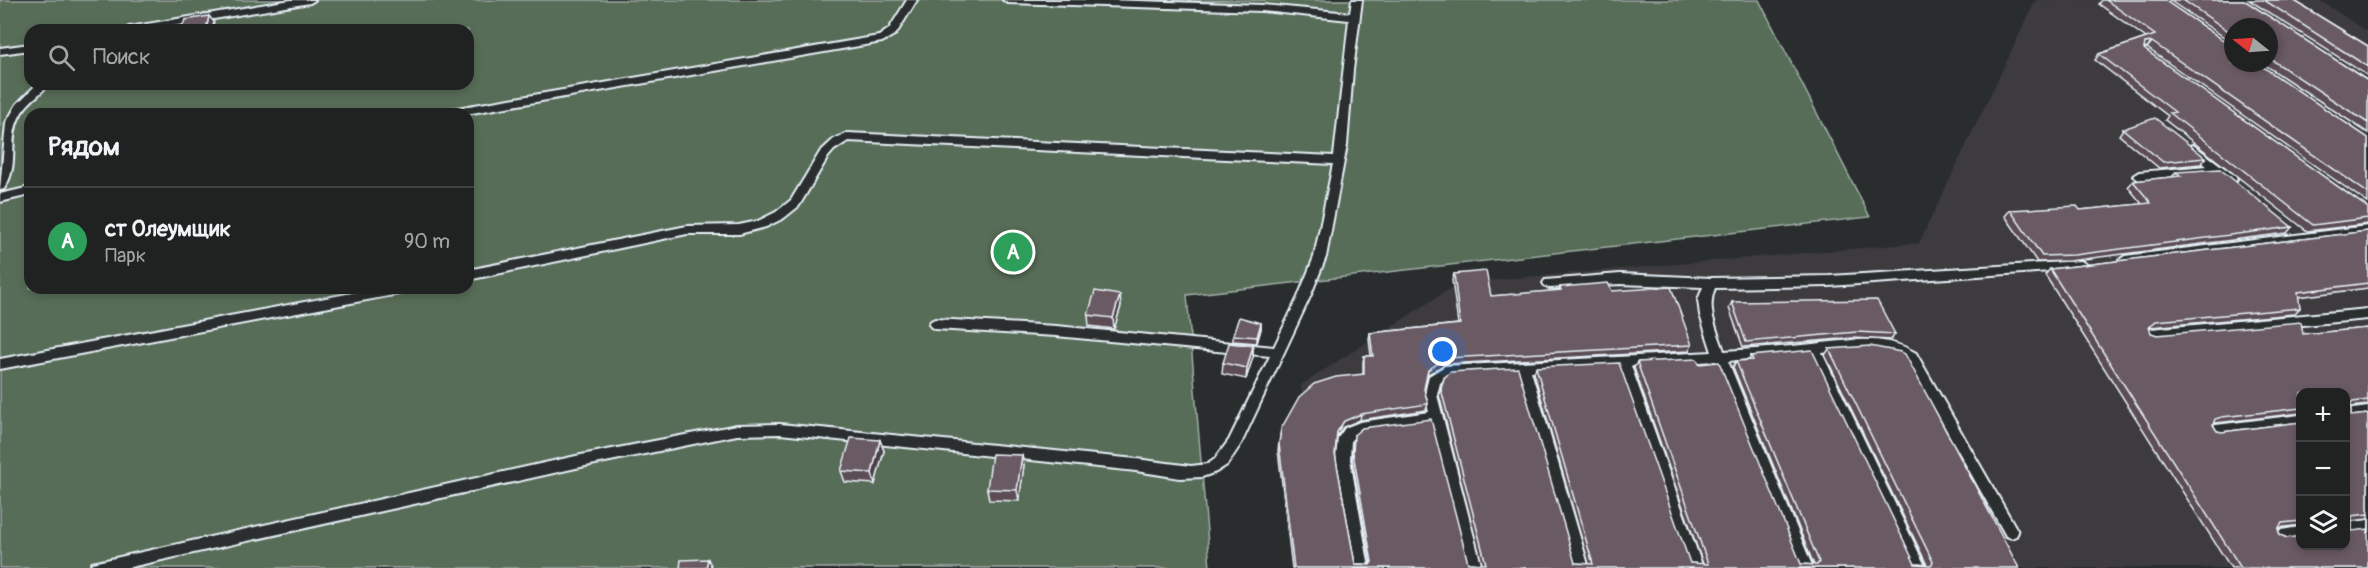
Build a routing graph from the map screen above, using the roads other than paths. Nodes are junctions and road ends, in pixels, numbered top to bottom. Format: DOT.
graph roads {
  1 [pos="310,0"];
  2 [pos="912,0"];
  3 [pos="1008,0"];
  4 [pos="1357,0"];
  5 [pos="1355,17"];
  6 [pos="165,24"];
  7 [pos="24,47"];
  8 [pos="0,51"];
  9 [pos="38,90"];
  10 [pos="474,109"];
  11 [pos="2181,140"];
  12 [pos="1339,160"];
  13 [pos="2218,169"];
  14 [pos="2139,176"];
  15 [pos="0,186"];
  16 [pos="2244,190"];
  17 [pos="24,192"];
  18 [pos="0,198"];
  19 [pos="2287,224"];
  20 [pos="2368,230"];
  21 [pos="2304,238"];
  22 [pos="2116,261"];
  23 [pos="2092,264"];
  24 [pos="474,274"];
  25 [pos="1549,283"];
  26 [pos="1710,283"];
  27 [pos="372,294"];
  28 [pos="2368,315"];
  29 [pos="935,324"];
  30 [pos="2151,334"];
  31 [pos="1814,349"];
  32 [pos="1278,352"];
  33 [pos="1720,356"];
  34 [pos="1623,362"];
  35 [pos="0,364"];
  36 [pos="1523,366"];
  37 [pos="2368,412"];
  38 [pos="2350,414"];
  39 [pos="1435,416"];
  40 [pos="2296,421"];
  41 [pos="2216,430"];
  42 [pos="2368,526"];
  43 [pos="2350,528"];
  44 [pos="2011,532"];
  45 [pos="2296,533"];
  46 [pos="2280,535"];
  47 [pos="97,568"];
  48 [pos="1362,568"];
  49 [pos="1475,568"];
  50 [pos="1582,568"];
  51 [pos="1695,568"];
  52 [pos="1806,568"];
  53 [pos="1919,568"];
  1 -- 6 [label="lane"];
  2 -- 10 [label="lane"];
  3 -- 5 [label="lane"];
  4 -- 5 [label="lane"];
  5 -- 12 [label="lane"];
  7 -- 8 [label="lane"];
  9 -- 15 [label="lane"];
  11 -- 13 [label="lane"];
  12 -- 24 [label="lane"];
  12 -- 32 [label="lane"];
  13 -- 14 [label="lane"];
  13 -- 16 [label="lane"];
  17 -- 18 [label="lane"];
  19 -- 21 [label="lane"];
  20 -- 21 [label="lane"];
  21 -- 22 [label="lane"];
  23 -- 26 [label="lane"];
  25 -- 26 [label="lane"];
  26 -- 33 [label="lane"];
  27 -- 35 [label="lane"];
  28 -- 30 [label="lane"];
  29 -- 32 [label="lane"];
  31 -- 33 [label="lane"];
  31 -- 44 [label="lane"];
  31 -- 53 [label="lane"];
  32 -- 47 [label="lane"];
  33 -- 34 [label="lane"];
  33 -- 52 [label="lane"];
  34 -- 36 [label="lane"];
  34 -- 51 [label="lane"];
  36 -- 39 [label="lane"];
  36 -- 50 [label="lane"];
  37 -- 38 [label="lane"];
  39 -- 48 [label="lane"];
  39 -- 49 [label="lane"];
  40 -- 41 [label="lane"];
  42 -- 43 [label="lane"];
  45 -- 46 [label="lane"];
}
